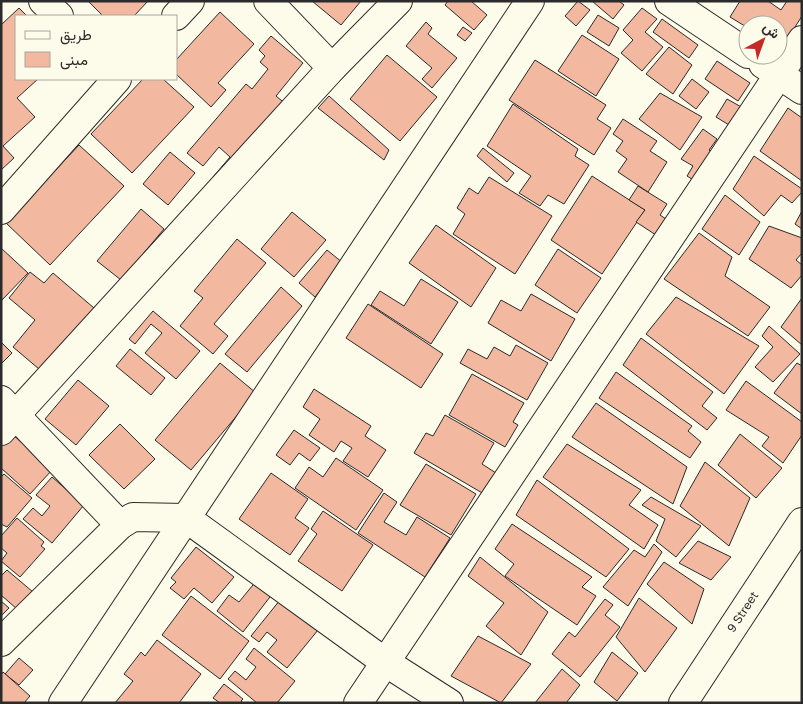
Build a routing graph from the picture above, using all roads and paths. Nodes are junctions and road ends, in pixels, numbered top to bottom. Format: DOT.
graph roads {
  1 [pos="42,1"];
  2 [pos="190,1"];
  3 [pos="268,1"];
  4 [pos="398,1"];
  5 [pos="530,1"];
  6 [pos="669,1"];
  7 [pos="58,15"];
  8 [pos="177,15"];
  9 [pos="802,40"];
  10 [pos="738,48"];
  11 [pos="764,65"];
  12 [pos="332,68"];
  13 [pos="778,74"];
  14 [pos="116,80"];
  15 [pos="802,90"];
  16 [pos="1,210"];
  17 [pos="6,416"];
  18 [pos="186,518"];
  19 [pos="802,522"];
  20 [pos="120,525"];
  21 [pos="1,642"];
  22 [pos="385,662"];
  23 [pos="62,703"];
  24 [pos="358,703"];
  25 [pos="449,703"];
  26 [pos="682,703"];
  1 -- 7 [label="street"];
  2 -- 8 [label="street"];
  3 -- 12 [label="street"];
  4 -- 12 [label="street"];
  5 -- 18 [label="street"];
  6 -- 10 [label="street"];
  9 -- 13 [label="street"];
  11 -- 13 [label="street"];
  12 -- 17 [label="street"];
  13 -- 15 [label="street"];
  13 -- 22 [label="street"];
  14 -- 16 [label="street"];
  17 -- 20 [label="street"];
  18 -- 20 [label="street"];
  18 -- 22 [label="street"];
  18 -- 23 [label="street"];
  19 -- 26 [label="street, 9 Street"];
  20 -- 21 [label="street"];
  22 -- 24 [label="street"];
  22 -- 25 [label="street"];
}
